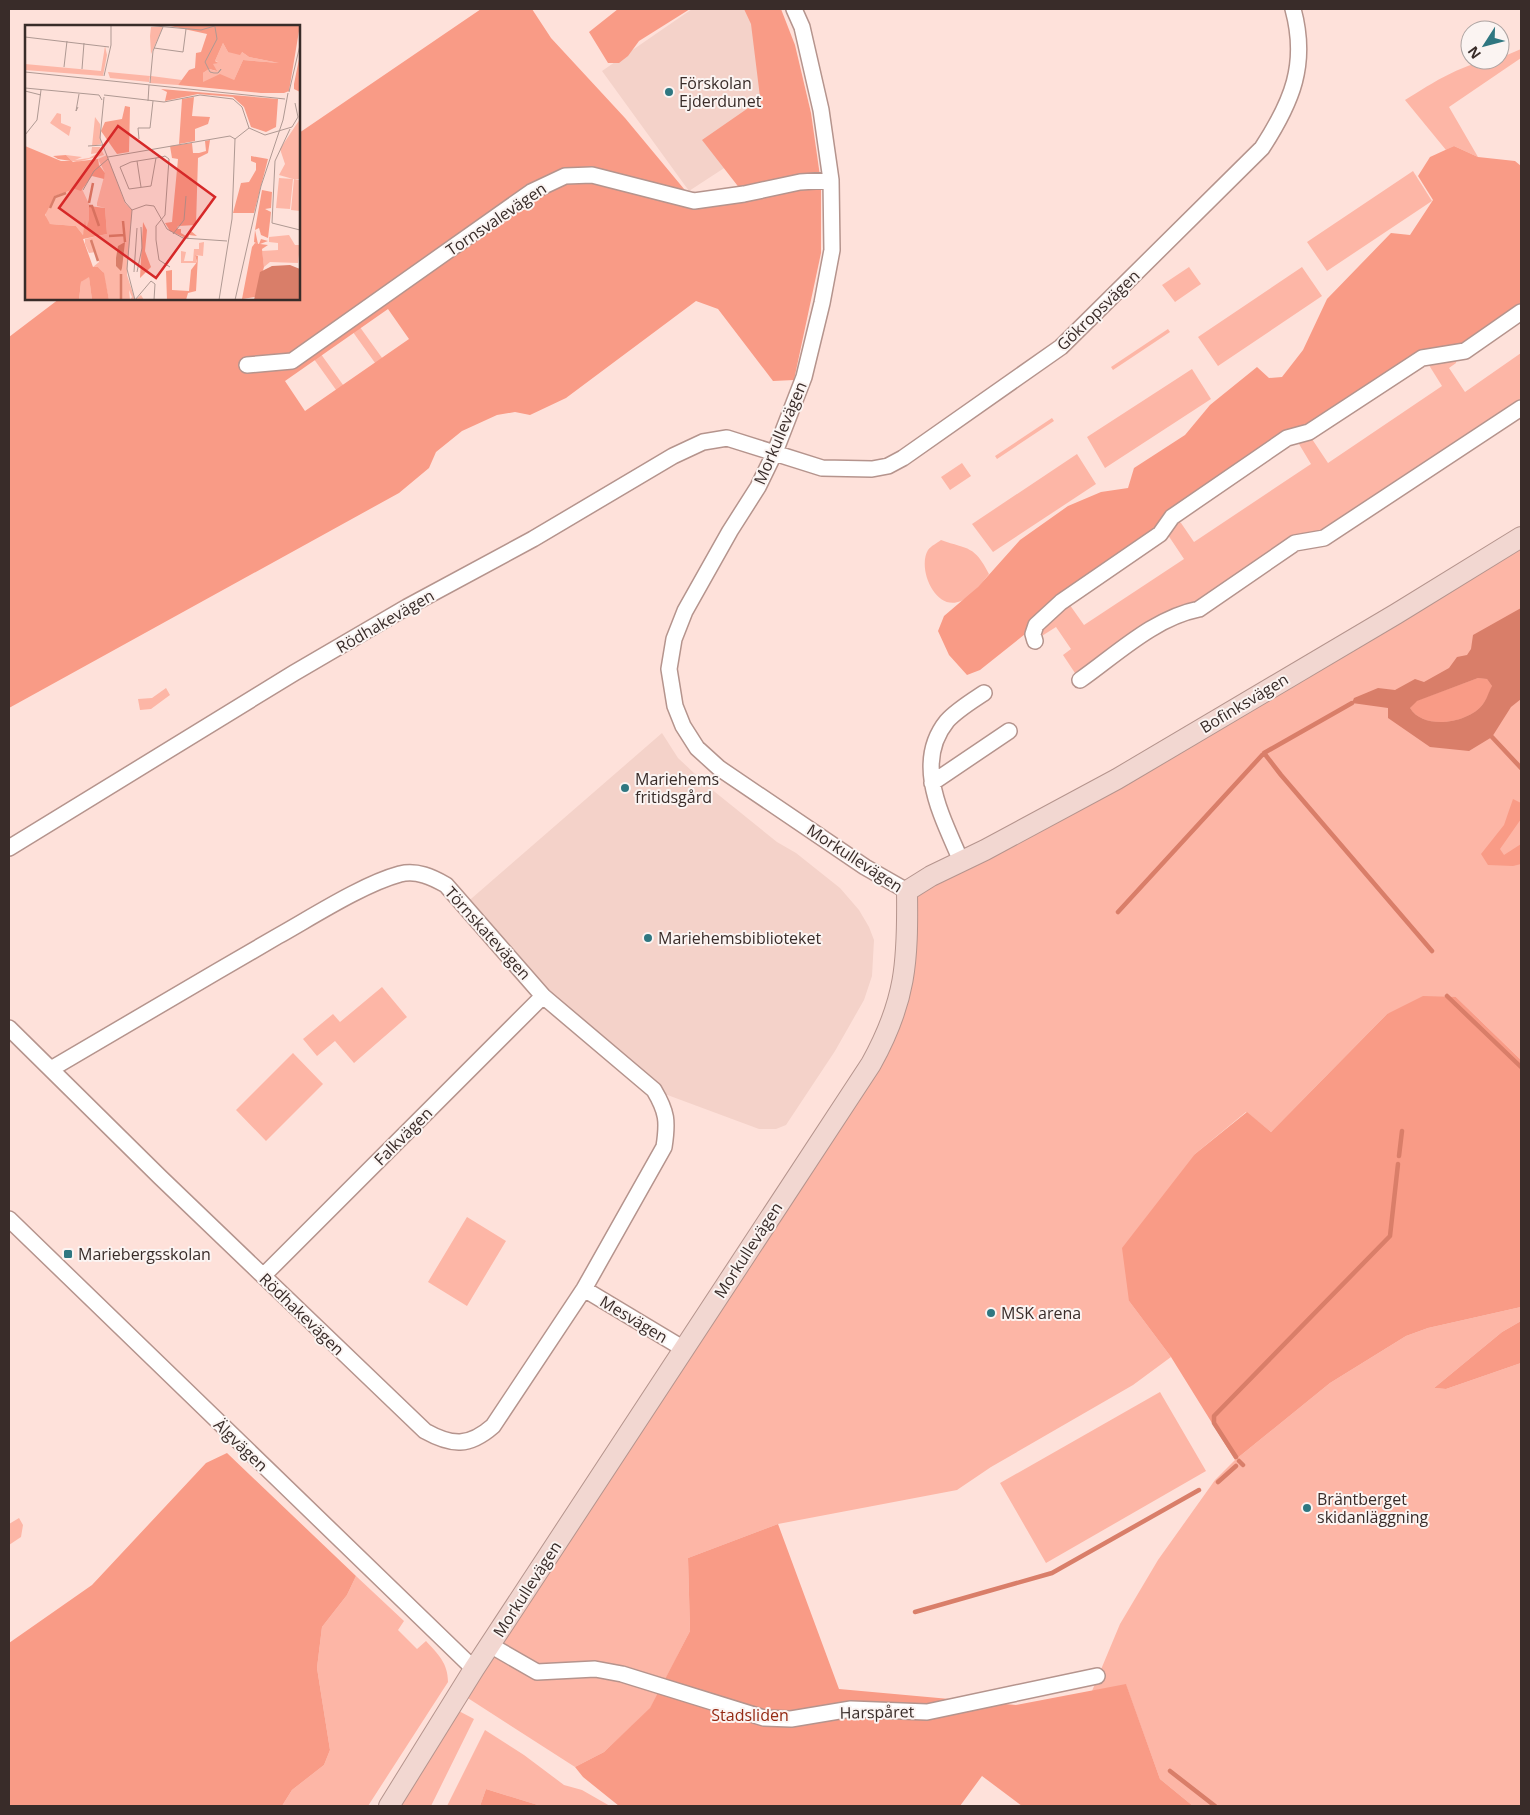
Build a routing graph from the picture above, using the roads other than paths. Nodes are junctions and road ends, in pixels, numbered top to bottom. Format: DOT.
graph roads {
  1 [pos="794,9"];
  2 [pos="1292,9"];
  3 [pos="831,180"];
  4 [pos="1521,312"];
  5 [pos="247,365"];
  6 [pos="1521,408"];
  7 [pos="775,452"];
  8 [pos="1521,537"];
  9 [pos="1035,641"];
  10 [pos="1080,680"];
  11 [pos="984,693"];
  12 [pos="1009,731"];
  13 [pos="932,783"];
  14 [pos="9,848"];
  15 [pos="961,861"];
  16 [pos="907,891"];
  17 [pos="543,996"];
  18 [pos="9,1028"];
  19 [pos="50,1068"];
  20 [pos="9,1219"];
  21 [pos="263,1276"];
  22 [pos="584,1289"];
  23 [pos="684,1350"];
  24 [pos="490,1645"];
  25 [pos="474,1670"];
  26 [pos="1097,1676"];
  27 [pos="389,1806"];
  1 -- 3 [label="street, Morkullevägen"];
  2 -- 7 [label="street, Gökropsvägen"];
  3 -- 5 [label="street, Tornsvalevägen"];
  3 -- 7 [label="street, Morkullevägen"];
  4 -- 9 [label="street"];
  6 -- 10 [label="street"];
  7 -- 14 [label="street, Rödhakevägen"];
  7 -- 16 [label="street, Morkullevägen"];
  8 -- 15 [label="street, Bofinksvägen"];
  11 -- 13 [label="street"];
  12 -- 13 [label="street"];
  13 -- 15 [label="street"];
  15 -- 16 [label="street, Bofinksvägen"];
  16 -- 23 [label="street, Morkullevägen"];
  17 -- 19 [label="street, Törnskatevägen"];
  17 -- 21 [label="street, Falkvägen"];
  17 -- 22 [label="street, Törnskatevägen"];
  18 -- 19 [label="street, Rödhakevägen"];
  19 -- 21 [label="street, Rödhakevägen"];
  20 -- 25 [label="street, Älgvägen"];
  21 -- 22 [label="street, Rödhakevägen"];
  22 -- 23 [label="street, Mesvägen"];
  23 -- 24 [label="street, Morkullevägen"];
  24 -- 25 [label="street, Morkullevägen"];
  24 -- 26 [label="street, Harspåret"];
  25 -- 27 [label="street, Morkullevägen"];
}
